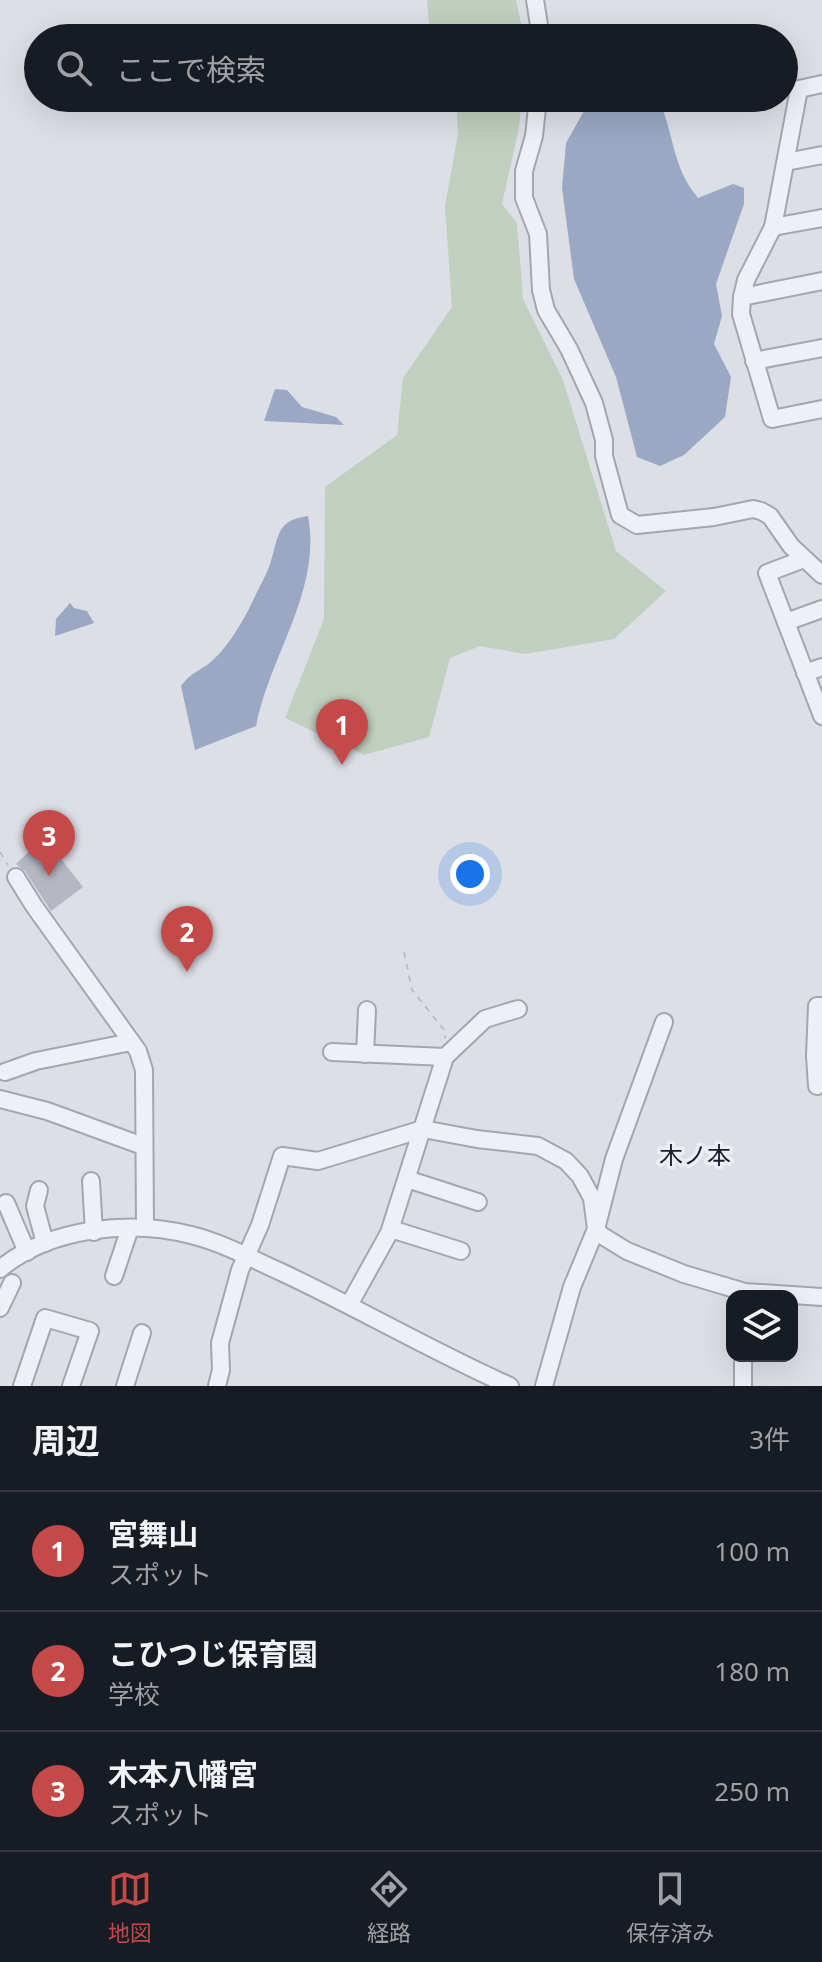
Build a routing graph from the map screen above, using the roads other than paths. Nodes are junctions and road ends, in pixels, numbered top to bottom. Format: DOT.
graph roads {
  1 [pos="535,0"];
  2 [pos="539,24"];
  3 [pos="822,84"];
  4 [pos="798,95"];
  5 [pos="537,112"];
  6 [pos="795,112"];
  7 [pos="822,155"];
  8 [pos="786,162"];
  9 [pos="822,218"];
  10 [pos="773,227"];
  11 [pos="822,281"];
  12 [pos="742,297"];
  13 [pos="822,348"];
  14 [pos="754,361"];
  15 [pos="822,409"];
  16 [pos="804,559"];
  17 [pos="822,575"];
  18 [pos="822,609"];
  19 [pos="786,622"];
  20 [pos="822,667"];
  21 [pos="805,673"];
  22 [pos="822,716"];
  23 [pos="16,877"];
  24 [pos="822,1006"];
  25 [pos="518,1009"];
  26 [pos="367,1010"];
  27 [pos="664,1022"];
  28 [pos="131,1042"];
  29 [pos="332,1052"];
  30 [pos="365,1054"];
  31 [pos="445,1057"];
  32 [pos="5,1072"];
  33 [pos="817,1086"];
  34 [pos="0,1099"];
  35 [pos="423,1129"];
  36 [pos="143,1146"];
  37 [pos="407,1179"];
  38 [pos="91,1181"];
  39 [pos="39,1190"];
  40 [pos="478,1202"];
  41 [pos="6,1203"];
  42 [pos="137,1228"];
  43 [pos="391,1229"];
  44 [pos="596,1229"];
  45 [pos="94,1232"];
  46 [pos="45,1243"];
  47 [pos="461,1251"];
  48 [pos="27,1252"];
  49 [pos="246,1256"];
  50 [pos="2,1264"];
  51 [pos="114,1276"];
  52 [pos="12,1283"];
  53 [pos="733,1290"];
  54 [pos="798,1296"];
  55 [pos="822,1297"];
  56 [pos="349,1305"];
  57 [pos="0,1308"];
  58 [pos="142,1333"];
  59 [pos="743,1362"];
  60 [pos="22,1386"];
  61 [pos="71,1386"];
  62 [pos="125,1386"];
  63 [pos="217,1386"];
  64 [pos="510,1386"];
  65 [pos="544,1386"];
  66 [pos="743,1386"];
  1 -- 2 [label="street"];
  3 -- 4 [label="street"];
  5 -- 16 [label="street"];
  6 -- 8 [label="street"];
  7 -- 8 [label="street"];
  8 -- 10 [label="street"];
  9 -- 10 [label="street"];
  10 -- 12 [label="street"];
  11 -- 12 [label="street"];
  12 -- 14 [label="street"];
  13 -- 14 [label="street"];
  14 -- 15 [label="street"];
  16 -- 17 [label="street"];
  16 -- 19 [label="street"];
  18 -- 19 [label="street"];
  19 -- 21 [label="street"];
  20 -- 21 [label="street"];
  21 -- 22 [label="street"];
  23 -- 28 [label="street"];
  24 -- 33 [label="street"];
  25 -- 31 [label="street"];
  26 -- 30 [label="street"];
  27 -- 44 [label="street"];
  28 -- 32 [label="street"];
  28 -- 36 [label="street"];
  29 -- 30 [label="street"];
  30 -- 31 [label="street"];
  31 -- 35 [label="street"];
  34 -- 36 [label="street"];
  35 -- 37 [label="street"];
  35 -- 44 [label="street"];
  35 -- 49 [label="street"];
  36 -- 42 [label="street"];
  37 -- 40 [label="street"];
  37 -- 43 [label="street"];
  38 -- 45 [label="street"];
  39 -- 46 [label="street"];
  41 -- 48 [label="street"];
  42 -- 45 [label="street"];
  42 -- 49 [label="street"];
  42 -- 51 [label="street"];
  43 -- 47 [label="street"];
  43 -- 56 [label="street"];
  44 -- 53 [label="street"];
  44 -- 65 [label="street"];
  45 -- 46 [label="street"];
  46 -- 48 [label="street"];
  48 -- 50 [label="street"];
  49 -- 56 [label="street"];
  49 -- 63 [label="street"];
  52 -- 57 [label="street"];
  54 -- 55 [label="street"];
  56 -- 64 [label="street"];
  58 -- 62 [label="street"];
  59 -- 66 [label="street"];
  60 -- 61 [label="street"];
}
